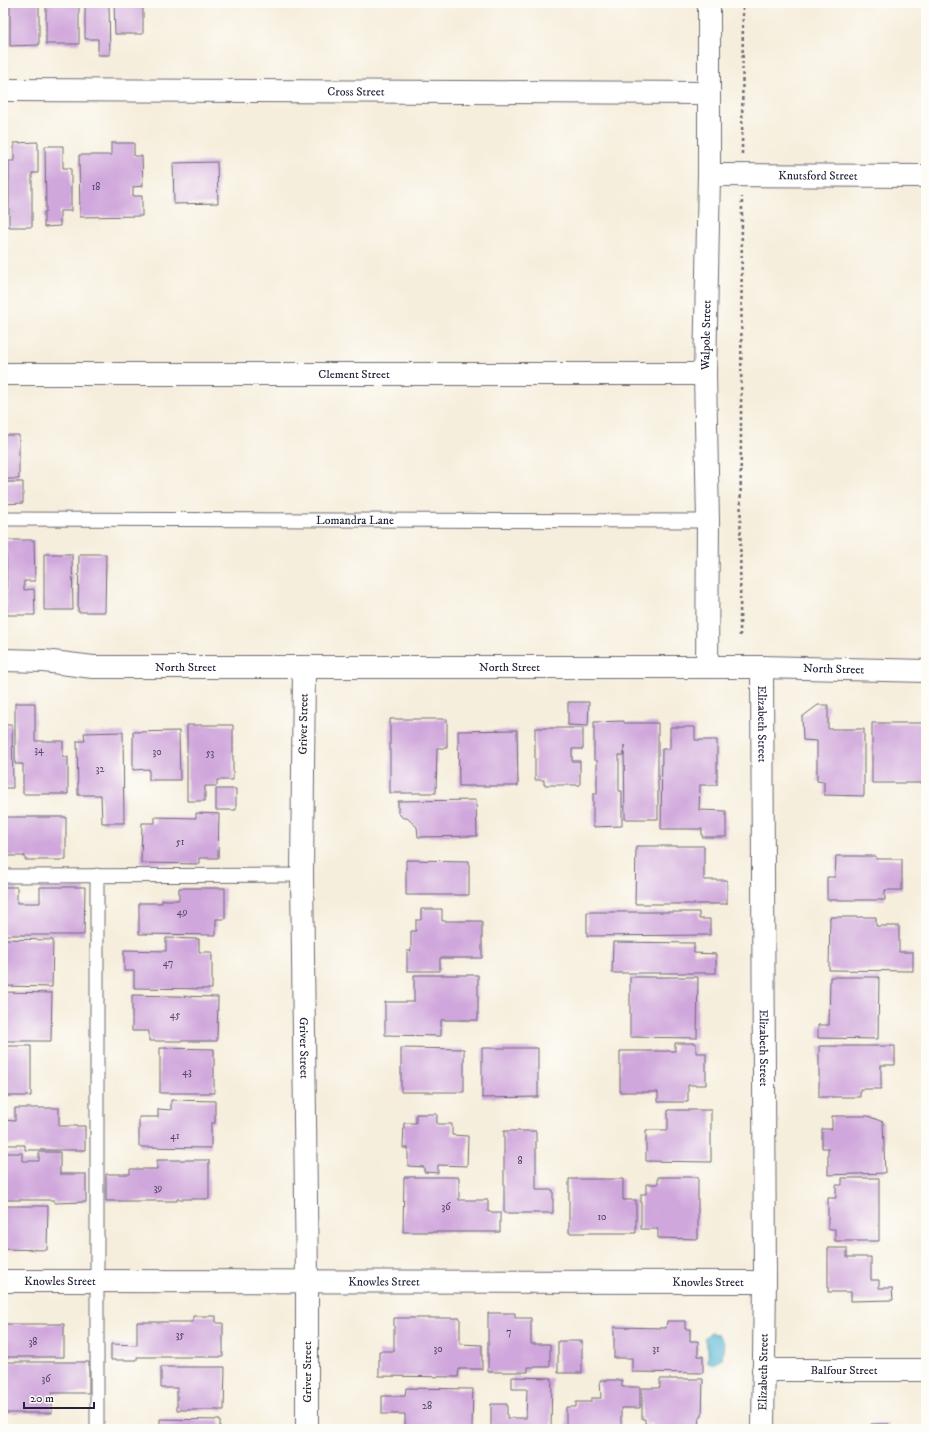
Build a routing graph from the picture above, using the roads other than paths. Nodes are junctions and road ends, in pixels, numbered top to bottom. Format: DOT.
graph roads {
  1 [pos="709,3"];
  2 [pos="3,90"];
  3 [pos="709,94"];
  4 [pos="709,175"];
  5 [pos="926,176"];
  6 [pos="3,374"];
  7 [pos="705,374"];
  8 [pos="3,518"];
  9 [pos="708,521"];
  10 [pos="3,660"];
  11 [pos="93,667"];
  12 [pos="707,667"];
  13 [pos="762,667"];
  14 [pos="304,668"];
  15 [pos="926,671"];
  16 [pos="3,674"];
  17 [pos="97,875"];
  18 [pos="302,875"];
  19 [pos="3,876"];
  20 [pos="3,1281"];
  21 [pos="97,1281"];
  22 [pos="307,1281"];
  23 [pos="764,1282"];
  24 [pos="763,1370"];
  25 [pos="926,1370"];
  26 [pos="97,1429"];
  27 [pos="307,1429"];
  28 [pos="763,1429"];
  1 -- 3 [label="street, Walpole Street"];
  2 -- 3 [label="street, Cross Street"];
  3 -- 4 [label="street, Walpole Street"];
  4 -- 5 [label="street, Knutsford Street"];
  4 -- 7 [label="street, Walpole Street"];
  6 -- 7 [label="street, Clement Street"];
  7 -- 9 [label="street, Walpole Street"];
  8 -- 9 [label="lane, Lomandra Lane"];
  9 -- 12 [label="street, Walpole Street"];
  10 -- 11 [label="street, North Street"];
  11 -- 14 [label="street, North Street"];
  11 -- 16 [label="street, North Street"];
  12 -- 13 [label="street, North Street"];
  12 -- 14 [label="street, North Street"];
  13 -- 15 [label="street, North Street"];
  13 -- 23 [label="street, Elizabeth Street"];
  14 -- 18 [label="street, Griver Street"];
  17 -- 18 [label="lane"];
  17 -- 19 [label="lane"];
  17 -- 21 [label="lane"];
  18 -- 22 [label="street, Griver Street"];
  20 -- 21 [label="street, Knowles Street"];
  21 -- 22 [label="street, Knowles Street"];
  21 -- 26 [label="lane"];
  22 -- 23 [label="street, Knowles Street"];
  22 -- 27 [label="street, Griver Street"];
  23 -- 24 [label="street, Elizabeth Street"];
  24 -- 25 [label="street, Balfour Street"];
  24 -- 28 [label="street, Elizabeth Street"];
}
